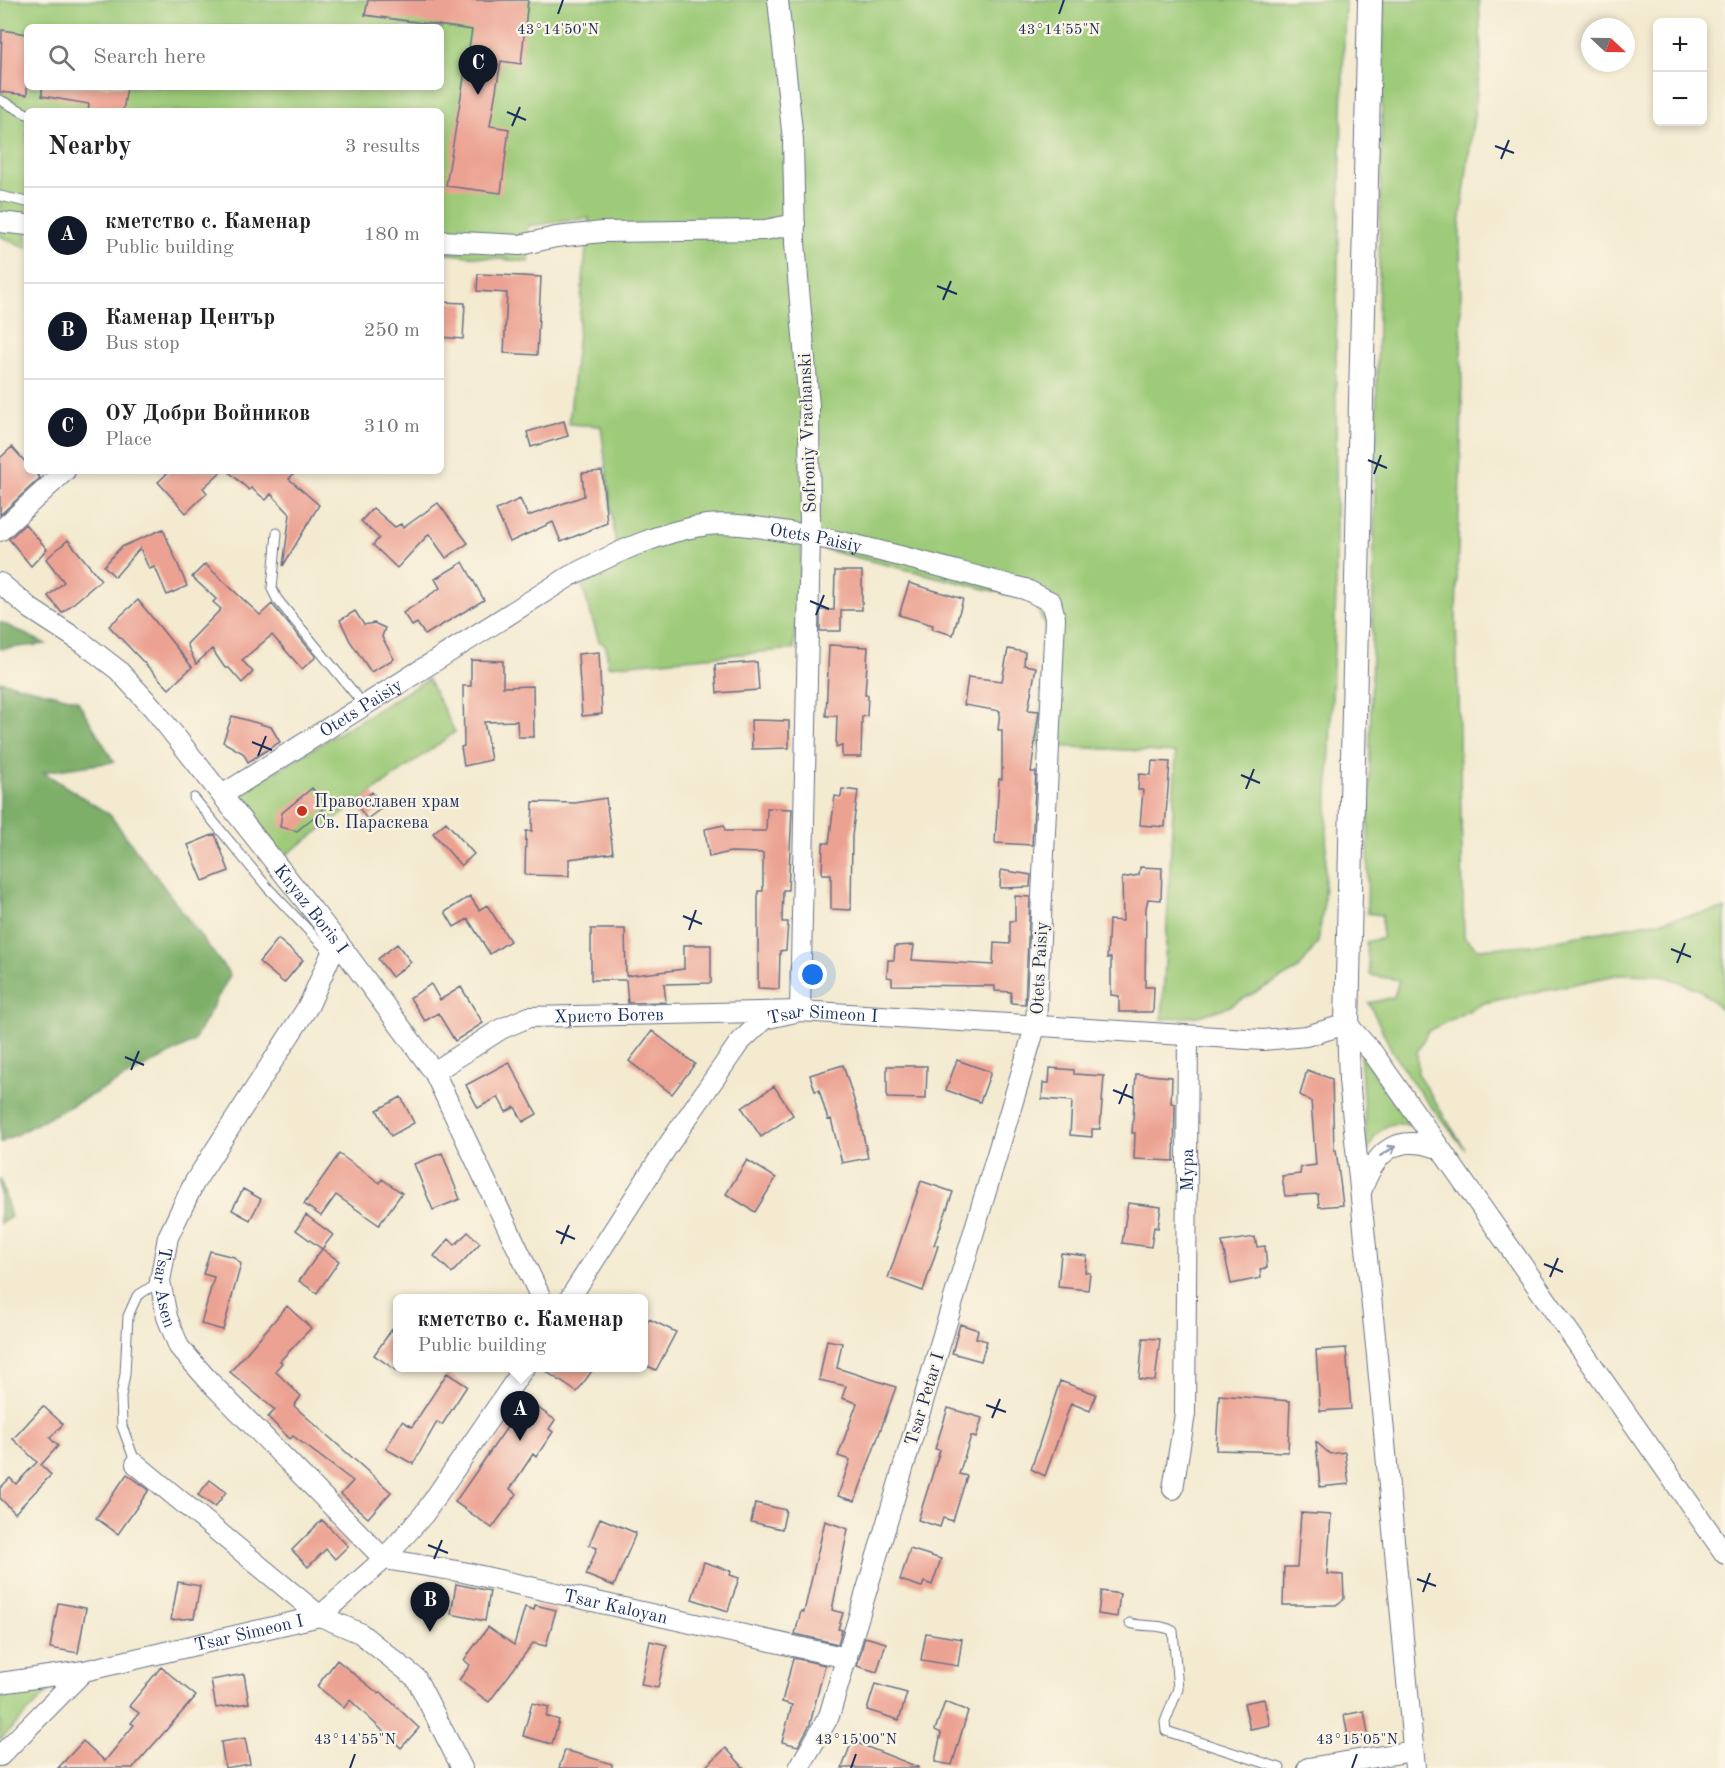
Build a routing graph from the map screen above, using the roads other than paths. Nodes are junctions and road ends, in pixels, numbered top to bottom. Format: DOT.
graph roads {
  1 [pos="778,0"];
  2 [pos="1370,0"];
  3 [pos="0,100"];
  4 [pos="24,112"];
  5 [pos="0,196"];
  6 [pos="24,201"];
  7 [pos="0,222"];
  8 [pos="795,224"];
  9 [pos="24,225"];
  10 [pos="444,241"];
  11 [pos="62,474"];
  12 [pos="0,531"];
  13 [pos="277,533"];
  14 [pos="810,536"];
  15 [pos="0,583"];
  16 [pos="364,705"];
  17 [pos="222,795"];
  18 [pos="194,798"];
  19 [pos="334,947"];
  20 [pos="800,1011"];
  21 [pos="1036,1024"];
  22 [pos="1347,1024"];
  23 [pos="1188,1036"];
  24 [pos="434,1072"];
  25 [pos="1438,1148"];
  26 [pos="1360,1194"];
  27 [pos="160,1281"];
  28 [pos="539,1294"];
  29 [pos="573,1294"];
  30 [pos="521,1372"];
  31 [pos="136,1464"];
  32 [pos="1173,1489"];
  33 [pos="1725,1554"];
  34 [pos="384,1559"];
  35 [pos="320,1616"];
  36 [pos="1130,1623"];
  37 [pos="847,1658"];
  38 [pos="84,1671"];
  39 [pos="0,1683"];
  40 [pos="0,1756"];
  41 [pos="1414,1759"];
  42 [pos="462,1768"];
  43 [pos="799,1768"];
  44 [pos="1280,1768"];
  45 [pos="1308,1768"];
  1 -- 8 [label="street, Sofroniy Vrachanski"];
  2 -- 22 [label="street"];
  3 -- 4 [label="lane"];
  5 -- 6 [label="lane"];
  7 -- 9 [label="street"];
  8 -- 10 [label="street"];
  8 -- 14 [label="street, Sofroniy Vrachanski"];
  11 -- 12 [label="street"];
  13 -- 16 [label="lane"];
  14 -- 16 [label="street, Otets Paisiy"];
  14 -- 20 [label="street, Sofroniy Vrachanski"];
  14 -- 21 [label="street, Otets Paisiy"];
  15 -- 17 [label="street, Knyaz Boris I"];
  16 -- 17 [label="street, Otets Paisiy"];
  17 -- 19 [label="street, Knyaz Boris I"];
  18 -- 19 [label="lane"];
  19 -- 24 [label="street, Knyaz Boris I"];
  19 -- 27 [label="street, Tsar Asen"];
  20 -- 21 [label="street, Tsar Simeon I"];
  20 -- 24 [label="street, Христо Ботев"];
  20 -- 29 [label="street, Tsar Simeon I"];
  21 -- 23 [label="street, Tsar Simeon I"];
  21 -- 37 [label="street, Tsar Petar I"];
  22 -- 23 [label="street, Tsar Simeon I"];
  22 -- 25 [label="street"];
  22 -- 26 [label="street"];
  23 -- 32 [label="street, Мура"];
  24 -- 28 [label="street, Knyaz Boris I"];
  26 -- 25 [label="street, one-way"];
  25 -- 33 [label="street"];
  26 -- 41 [label="street"];
  27 -- 31 [label="lane"];
  27 -- 34 [label="street, Tsar Asen"];
  30 -- 34 [label="street, Tsar Simeon I"];
  31 -- 35 [label="street"];
  34 -- 35 [label="street, Tsar Simeon I"];
  34 -- 37 [label="street, Tsar Kaloyan"];
  35 -- 38 [label="street, Tsar Simeon I"];
  35 -- 42 [label="street"];
  36 -- 44 [label="lane"];
  37 -- 43 [label="street, Tsar Petar I"];
  38 -- 39 [label="street, Tsar Simeon I"];
  38 -- 40 [label="street"];
  41 -- 45 [label="street"];
}
